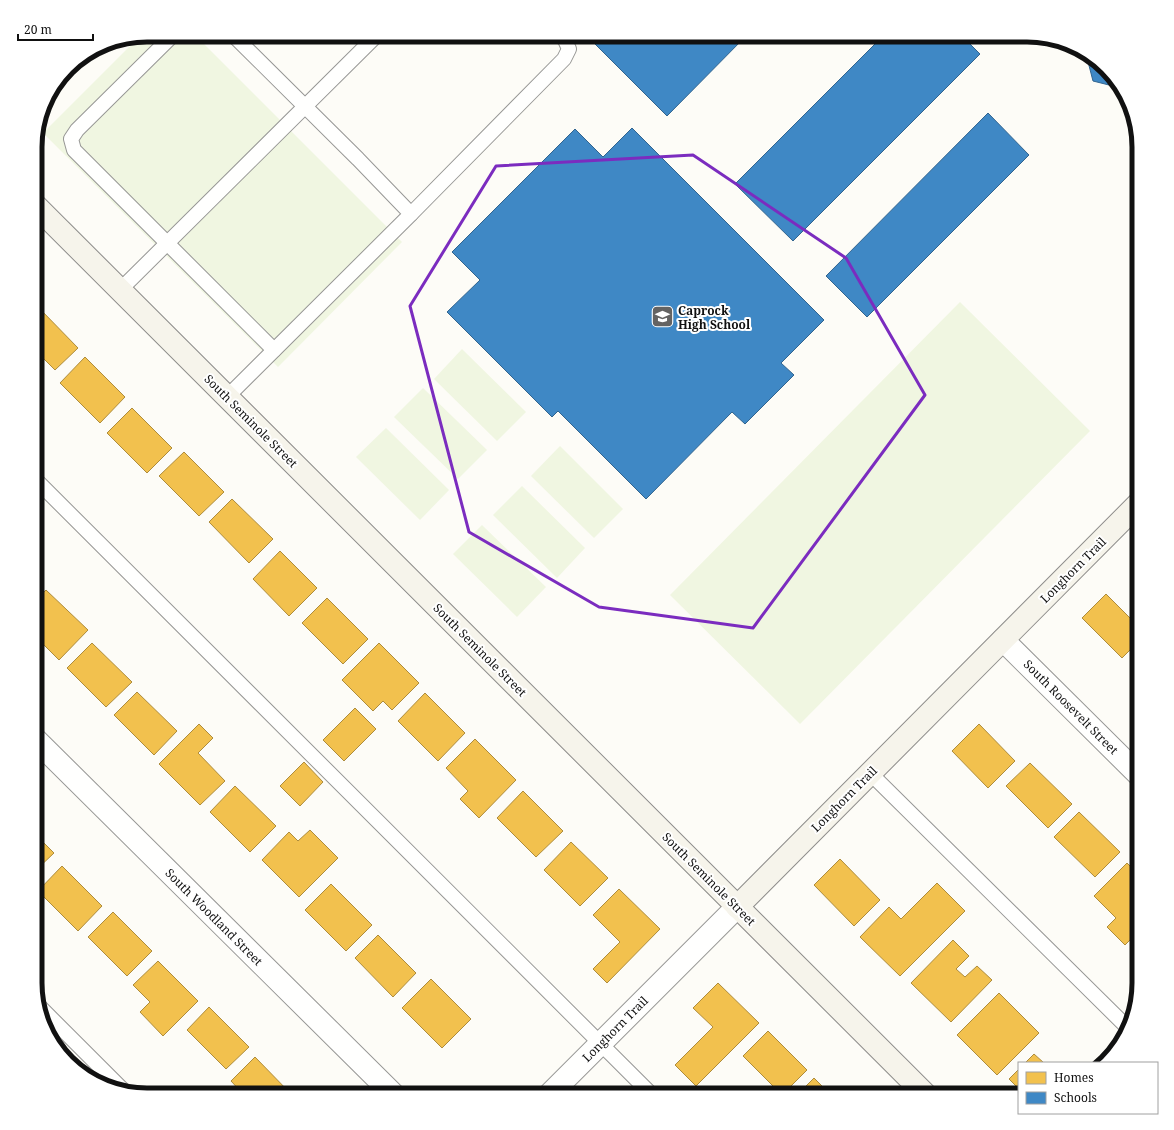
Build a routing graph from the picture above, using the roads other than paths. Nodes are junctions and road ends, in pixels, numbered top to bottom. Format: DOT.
graph roads {
  1 [pos="166,42"];
  2 [pos="240,42"];
  3 [pos="370,42"];
  4 [pos="566,42"];
  5 [pos="305,107"];
  6 [pos="42,212"];
  7 [pos="411,214"];
  8 [pos="168,244"];
  9 [pos="120,290"];
  10 [pos="274,350"];
  11 [pos="226,397"];
  12 [pos="42,486"];
  13 [pos="1132,513"];
  14 [pos="1003,640"];
  15 [pos="42,745"];
  16 [pos="1132,768"];
  17 [pos="870,773"];
  18 [pos="737,907"];
  19 [pos="47,1014"];
  20 [pos="1124,1023"];
  21 [pos="600,1044"];
  22 [pos="117,1083"];
  23 [pos="387,1088"];
  24 [pos="556,1088"];
  25 [pos="645,1088"];
  26 [pos="919,1088"];
  1 -- 8 [label="lane"];
  2 -- 5 [label="lane"];
  3 -- 5 [label="lane"];
  4 -- 7 [label="lane"];
  5 -- 7 [label="lane"];
  5 -- 8 [label="lane"];
  6 -- 9 [label="street, South Seminole Street"];
  7 -- 10 [label="lane"];
  8 -- 9 [label="lane"];
  8 -- 10 [label="lane"];
  9 -- 11 [label="street, South Seminole Street"];
  10 -- 11 [label="lane"];
  11 -- 18 [label="street, South Seminole Street"];
  12 -- 21 [label="lane"];
  13 -- 14 [label="street, Longhorn Trail"];
  14 -- 16 [label="street, South Roosevelt Street"];
  14 -- 17 [label="street, Longhorn Trail"];
  15 -- 23 [label="street, South Woodland Street"];
  17 -- 18 [label="street, Longhorn Trail"];
  17 -- 20 [label="lane"];
  18 -- 21 [label="street, Longhorn Trail"];
  18 -- 26 [label="street, South Seminole Street"];
  19 -- 22 [label="lane"];
  21 -- 24 [label="street, Longhorn Trail"];
  21 -- 25 [label="lane"];
}
